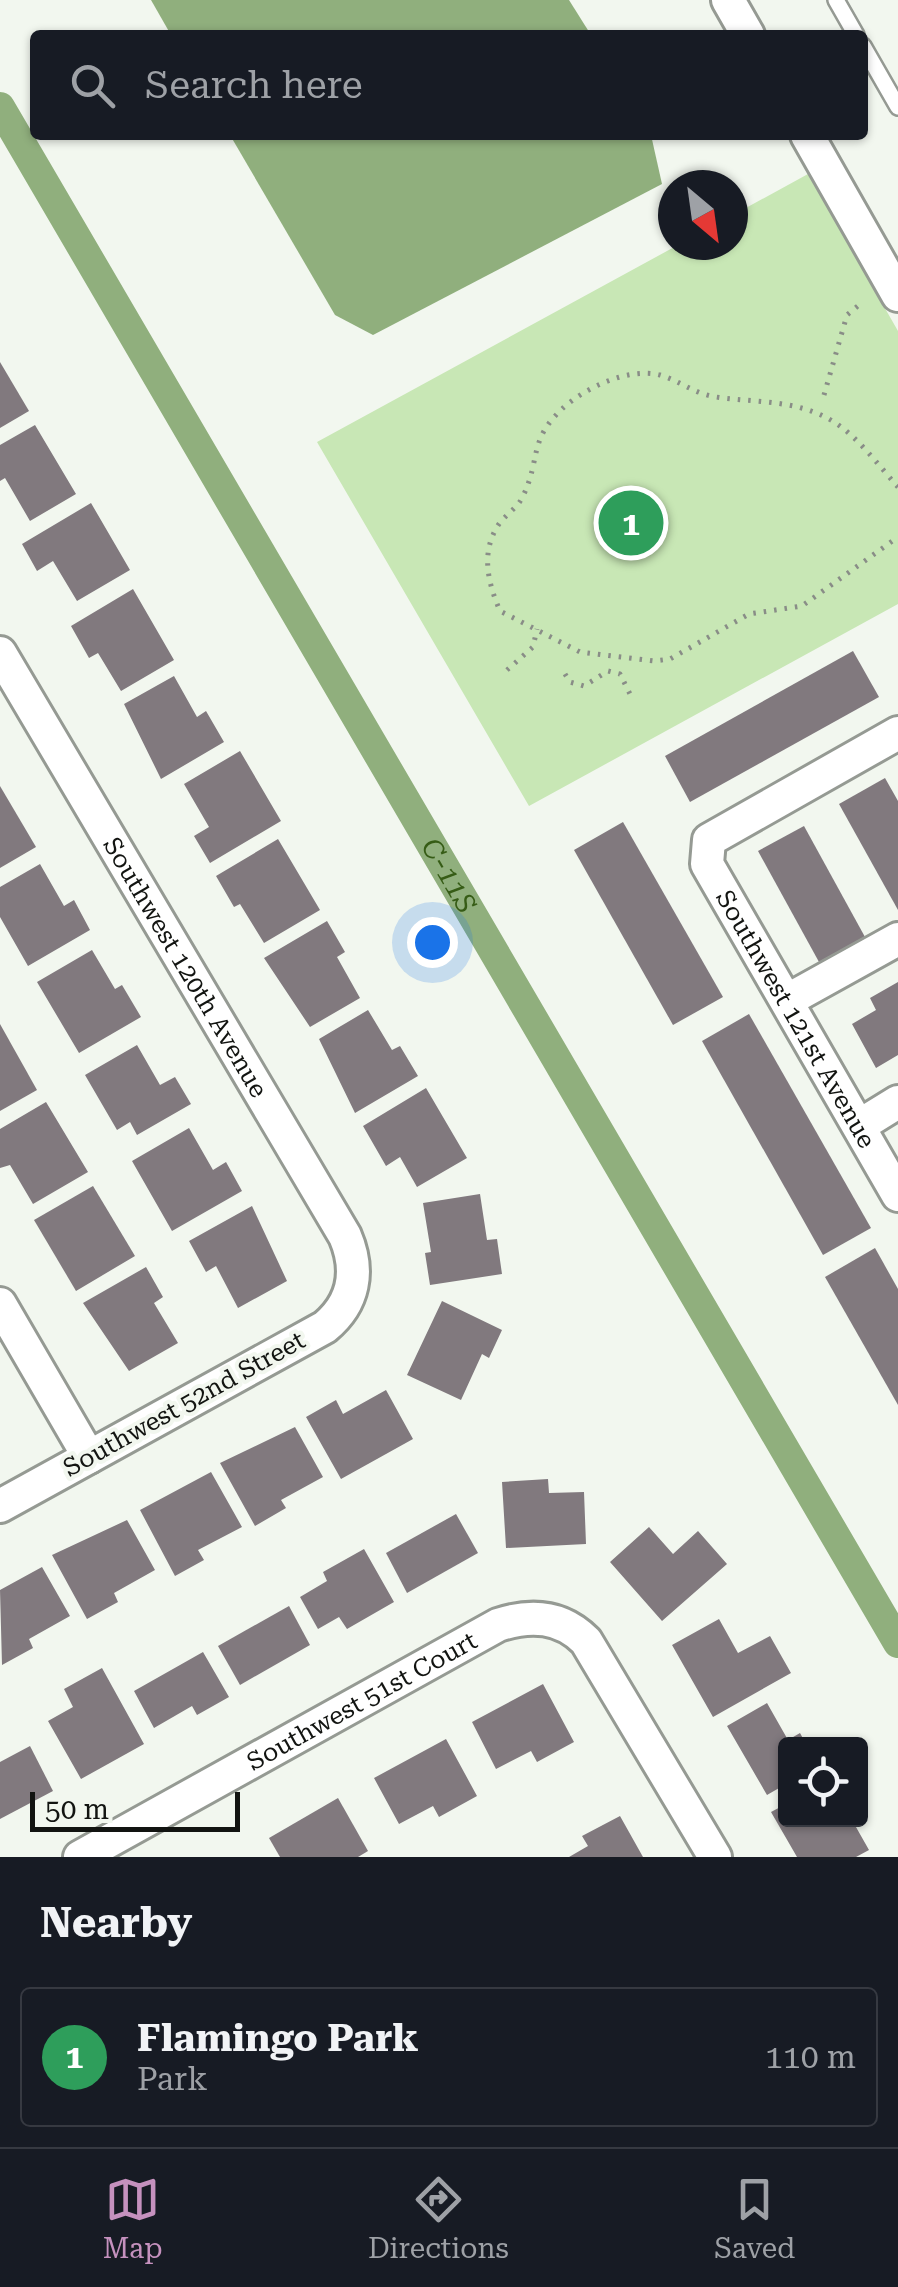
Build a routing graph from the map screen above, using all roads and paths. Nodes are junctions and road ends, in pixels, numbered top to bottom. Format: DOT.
graph roads {
  1 [pos="728,0"];
  2 [pos="836,0"];
  3 [pos="745,30"];
  4 [pos="853,30"];
  5 [pos="868,55"];
  6 [pos="898,108"];
  7 [pos="810,140"];
  8 [pos="898,295"];
  9 [pos="859,305"];
  10 [pos="824,395"];
  11 [pos="898,487"];
  12 [pos="898,537"];
  13 [pos="537,629"];
  14 [pos="0,652"];
  15 [pos="619,656"];
  16 [pos="508,670"];
  17 [pos="614,672"];
  18 [pos="565,674"];
  19 [pos="630,694"];
  20 [pos="898,733"];
  21 [pos="898,939"];
  22 [pos="788,1000"];
  23 [pos="898,1102"];
  24 [pos="859,1126"];
  25 [pos="898,1195"];
  26 [pos="352,1287"];
  27 [pos="0,1304"];
  28 [pos="89,1457"];
  29 [pos="0,1506"];
  30 [pos="80,1857"];
  31 [pos="715,1857"];
  1 -- 3 [label="street"];
  2 -- 4 [label="lane"];
  5 -- 6 [label="lane"];
  7 -- 8 [label="street"];
  9 -- 10 [label="path"];
  11 -- 13 [label="path"];
  12 -- 15 [label="path"];
  13 -- 15 [label="path"];
  13 -- 16 [label="path"];
  14 -- 26 [label="street, Southwest 120th Avenue"];
  15 -- 17 [label="path"];
  17 -- 18 [label="path"];
  17 -- 19 [label="path"];
  20 -- 22 [label="street, Southwest 121st Avenue"];
  21 -- 22 [label="street"];
  22 -- 24 [label="street, Southwest 121st Avenue"];
  23 -- 24 [label="street"];
  24 -- 25 [label="street, Southwest 121st Avenue"];
  26 -- 28 [label="street, Southwest 52nd Street"];
  27 -- 28 [label="street"];
  28 -- 29 [label="street, Southwest 52nd Street"];
  30 -- 31 [label="street, Southwest 51st Court"];
}
